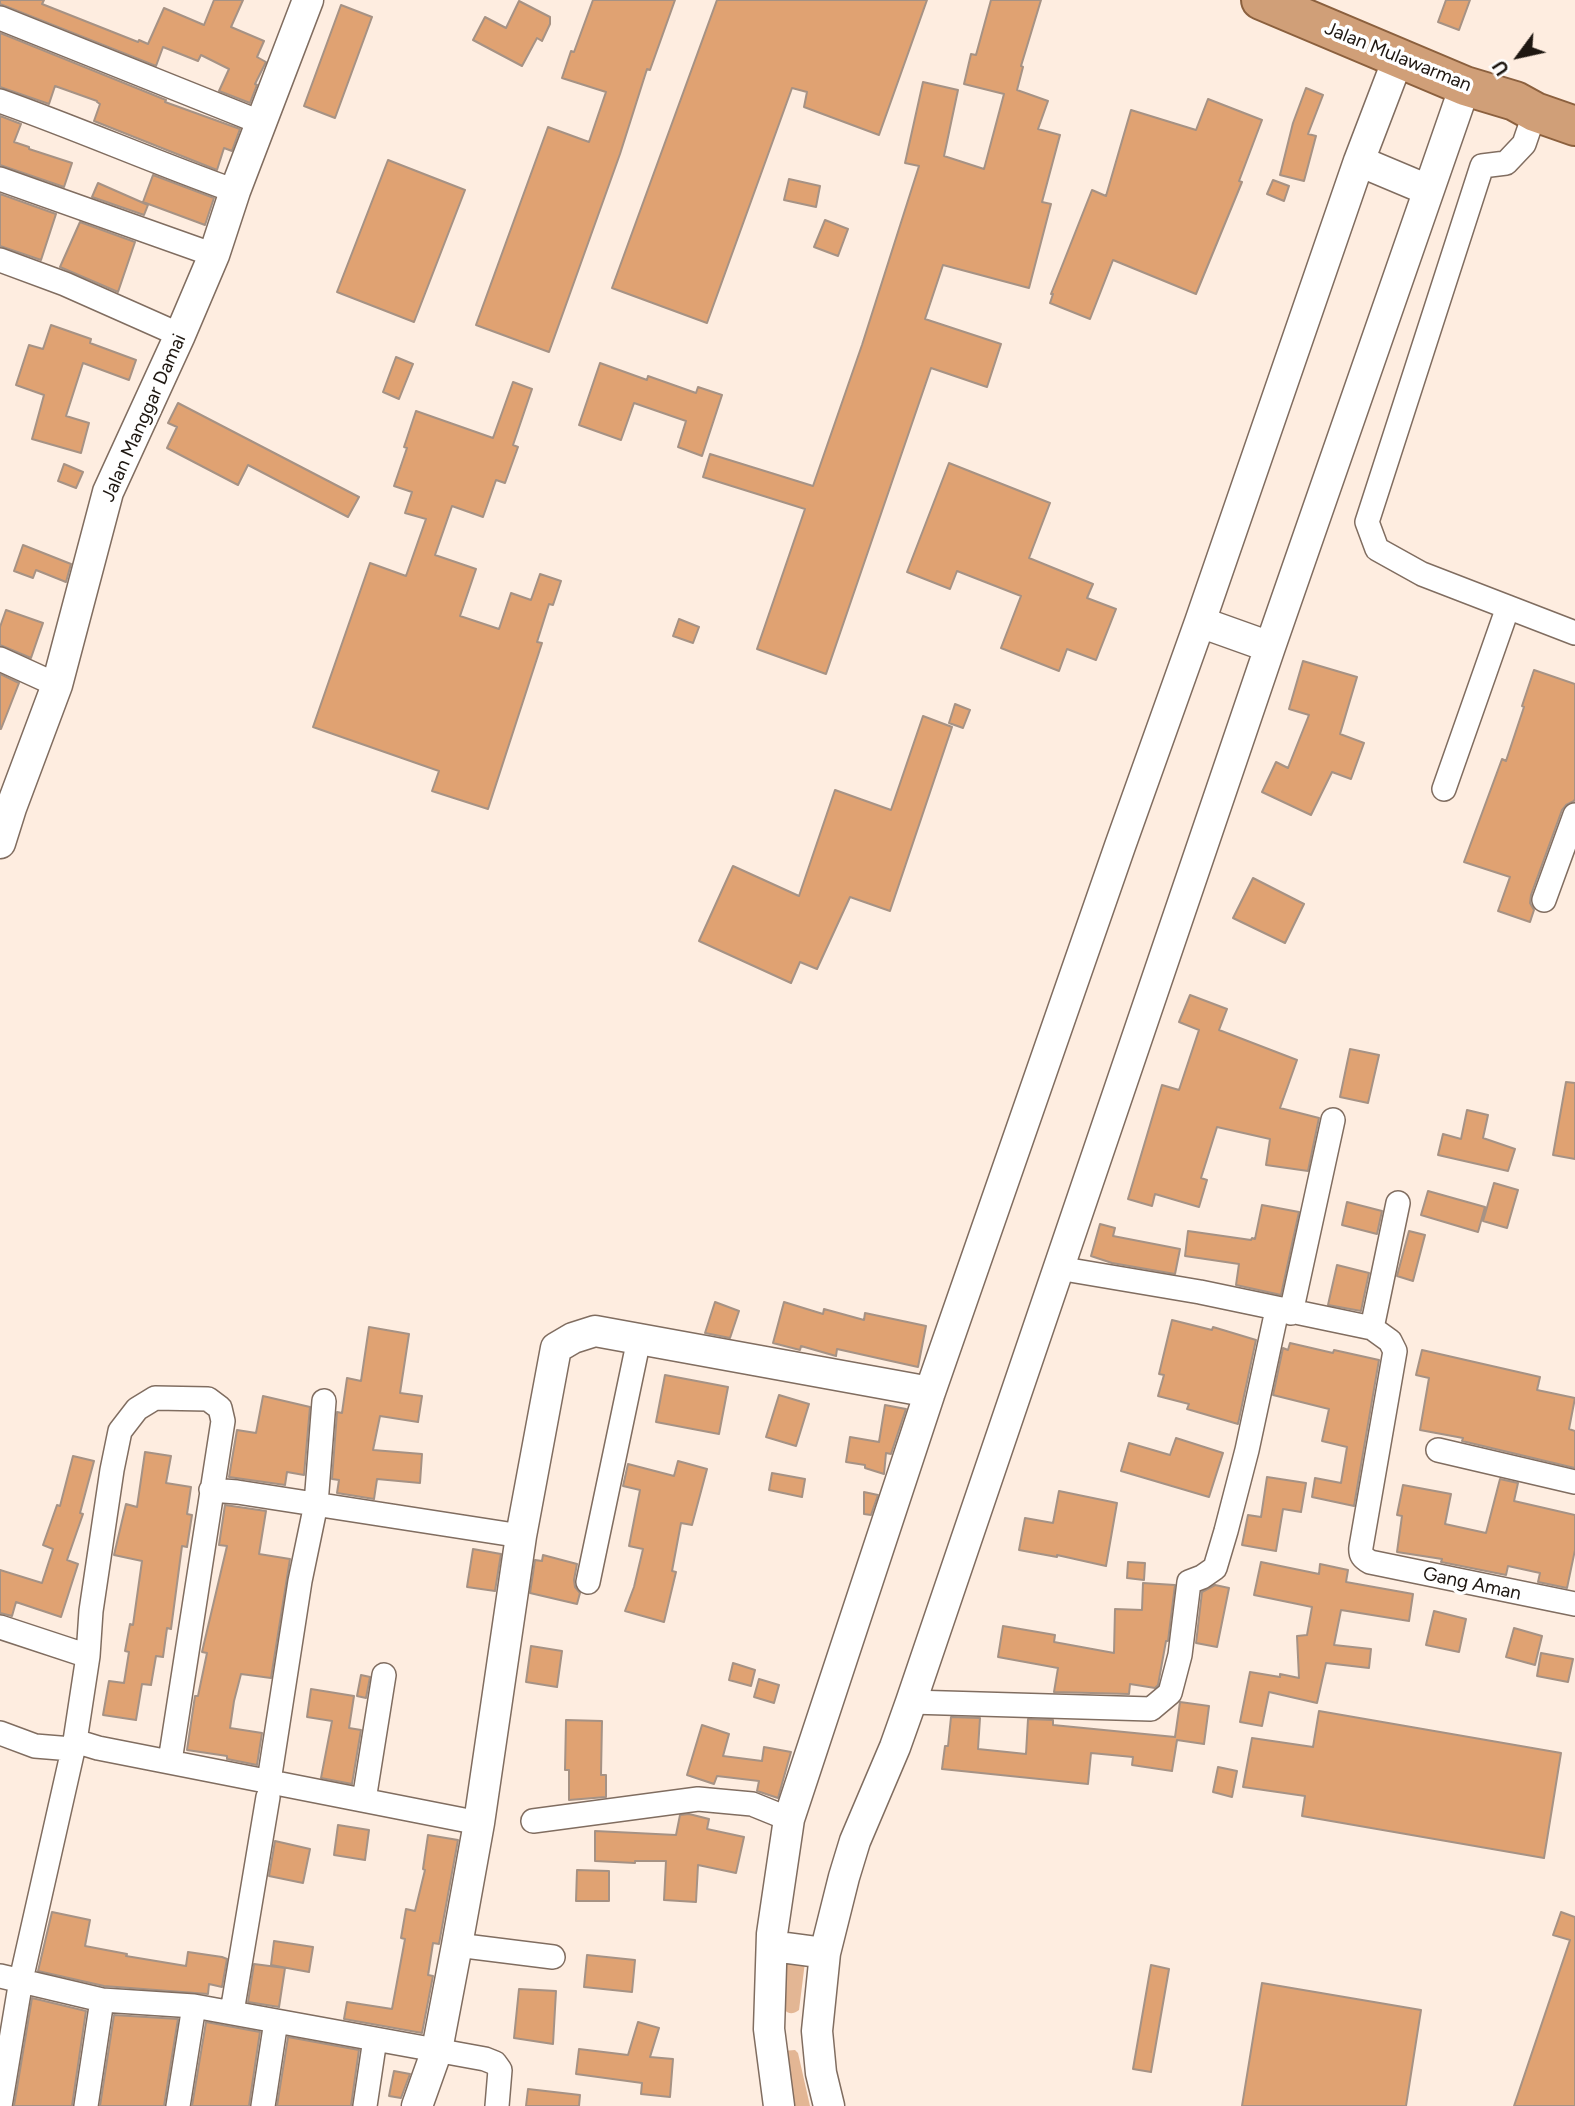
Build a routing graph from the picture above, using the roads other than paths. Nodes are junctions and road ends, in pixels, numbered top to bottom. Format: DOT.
graph roads {
  1 [pos="309,0"];
  2 [pos="1261,0"];
  3 [pos="0,19"];
  4 [pos="1398,59"];
  5 [pos="1465,86"];
  6 [pos="0,101"];
  7 [pos="1535,112"];
  8 [pos="262,123"];
  9 [pos="1575,126"];
  10 [pos="1359,161"];
  11 [pos="0,179"];
  12 [pos="1428,190"];
  13 [pos="235,191"];
  14 [pos="214,255"];
  15 [pos="0,260"];
  16 [pos="180,335"];
  17 [pos="1508,607"];
  18 [pos="1200,622"];
  19 [pos="1575,633"];
  20 [pos="1270,647"];
  21 [pos="0,659"];
  22 [pos="57,685"];
  23 [pos="1444,789"];
  24 [pos="1575,815"];
  25 [pos="0,843"];
  26 [pos="1544,900"];
  27 [pos="1333,1119"];
  28 [pos="1398,1203"];
  29 [pos="1058,1268"];
  30 [pos="1284,1311"];
  31 [pos="1372,1328"];
  32 [pos="639,1339"];
  33 [pos="930,1392"];
  34 [pos="324,1401"];
  35 [pos="1438,1450"];
  36 [pos="1575,1482"];
  37 [pos="211,1490"];
  38 [pos="316,1504"];
  39 [pos="521,1536"];
  40 [pos="588,1582"];
  41 [pos="1575,1604"];
  42 [pos="0,1627"];
  43 [pos="88,1656"];
  44 [pos="384,1675"];
  45 [pos="911,1702"];
  46 [pos="0,1733"];
  47 [pos="72,1753"];
  48 [pos="170,1761"];
  49 [pos="268,1789"];
  50 [pos="364,1800"];
  51 [pos="789,1819"];
  52 [pos="533,1821"];
  53 [pos="479,1824"];
  54 [pos="457,1945"];
  55 [pos="772,1946"];
  56 [pos="825,1953"];
  57 [pos="553,1957"];
  58 [pos="10,1978"];
  59 [pos="102,2000"];
  60 [pos="194,2006"];
  61 [pos="232,2012"];
  62 [pos="276,2021"];
  63 [pos="769,2029"];
  64 [pos="817,2031"];
  65 [pos="376,2039"];
  66 [pos="437,2050"];
  67 [pos="0,2106"];
  68 [pos="86,2106"];
  69 [pos="178,2106"];
  70 [pos="263,2106"];
  71 [pos="365,2106"];
  72 [pos="417,2106"];
  73 [pos="497,2106"];
  74 [pos="779,2106"];
  75 [pos="829,2106"];
  1 -- 8 [label="street, Jalan Manggar Damai"];
  2 -- 4 [label="highway, Jalan Mulawarman"];
  3 -- 8 [label="street"];
  4 -- 5 [label="highway, Jalan Mulawarman"];
  4 -- 10 [label="street"];
  5 -- 7 [label="highway, Jalan Mulawarman"];
  5 -- 12 [label="street"];
  6 -- 13 [label="street"];
  7 -- 9 [label="highway, Jalan Mulawarman"];
  7 -- 17 [label="street"];
  8 -- 13 [label="street, Jalan Manggar Damai"];
  10 -- 12 [label="street"];
  10 -- 18 [label="street"];
  11 -- 14 [label="street"];
  12 -- 20 [label="street"];
  13 -- 14 [label="street, Jalan Manggar Damai"];
  14 -- 16 [label="street, Jalan Manggar Damai"];
  15 -- 16 [label="street"];
  16 -- 22 [label="street, Jalan Manggar Damai"];
  17 -- 19 [label="street"];
  17 -- 23 [label="street"];
  18 -- 20 [label="street"];
  18 -- 33 [label="street"];
  20 -- 29 [label="street"];
  21 -- 22 [label="street"];
  22 -- 25 [label="street, Jalan Manggar Damai"];
  24 -- 26 [label="street"];
  27 -- 30 [label="street"];
  28 -- 31 [label="street"];
  29 -- 30 [label="street"];
  29 -- 45 [label="street"];
  30 -- 31 [label="street"];
  30 -- 45 [label="street"];
  31 -- 41 [label="street, Gang Aman"];
  32 -- 33 [label="street"];
  32 -- 39 [label="street"];
  32 -- 40 [label="street"];
  33 -- 51 [label="street"];
  34 -- 38 [label="street"];
  35 -- 36 [label="street"];
  37 -- 38 [label="street"];
  37 -- 43 [label="street"];
  37 -- 48 [label="street"];
  38 -- 39 [label="street"];
  38 -- 49 [label="street"];
  39 -- 53 [label="street"];
  42 -- 43 [label="street"];
  43 -- 47 [label="street"];
  44 -- 50 [label="street"];
  45 -- 56 [label="street"];
  46 -- 47 [label="street"];
  47 -- 48 [label="street"];
  47 -- 58 [label="street"];
  48 -- 49 [label="street"];
  49 -- 50 [label="street"];
  49 -- 61 [label="street"];
  50 -- 53 [label="street"];
  51 -- 52 [label="street"];
  51 -- 55 [label="street"];
  53 -- 54 [label="street"];
  54 -- 57 [label="street"];
  54 -- 66 [label="street"];
  55 -- 56 [label="street"];
  55 -- 63 [label="street"];
  56 -- 64 [label="street"];
  58 -- 59 [label="street"];
  58 -- 67 [label="street"];
  59 -- 60 [label="street"];
  59 -- 68 [label="street"];
  60 -- 61 [label="street"];
  60 -- 69 [label="street"];
  61 -- 62 [label="street"];
  62 -- 65 [label="street"];
  62 -- 70 [label="street"];
  63 -- 64 [label="street"];
  63 -- 74 [label="street"];
  64 -- 75 [label="street"];
  65 -- 66 [label="street"];
  65 -- 71 [label="street"];
  66 -- 72 [label="street"];
  66 -- 73 [label="street"];
}
